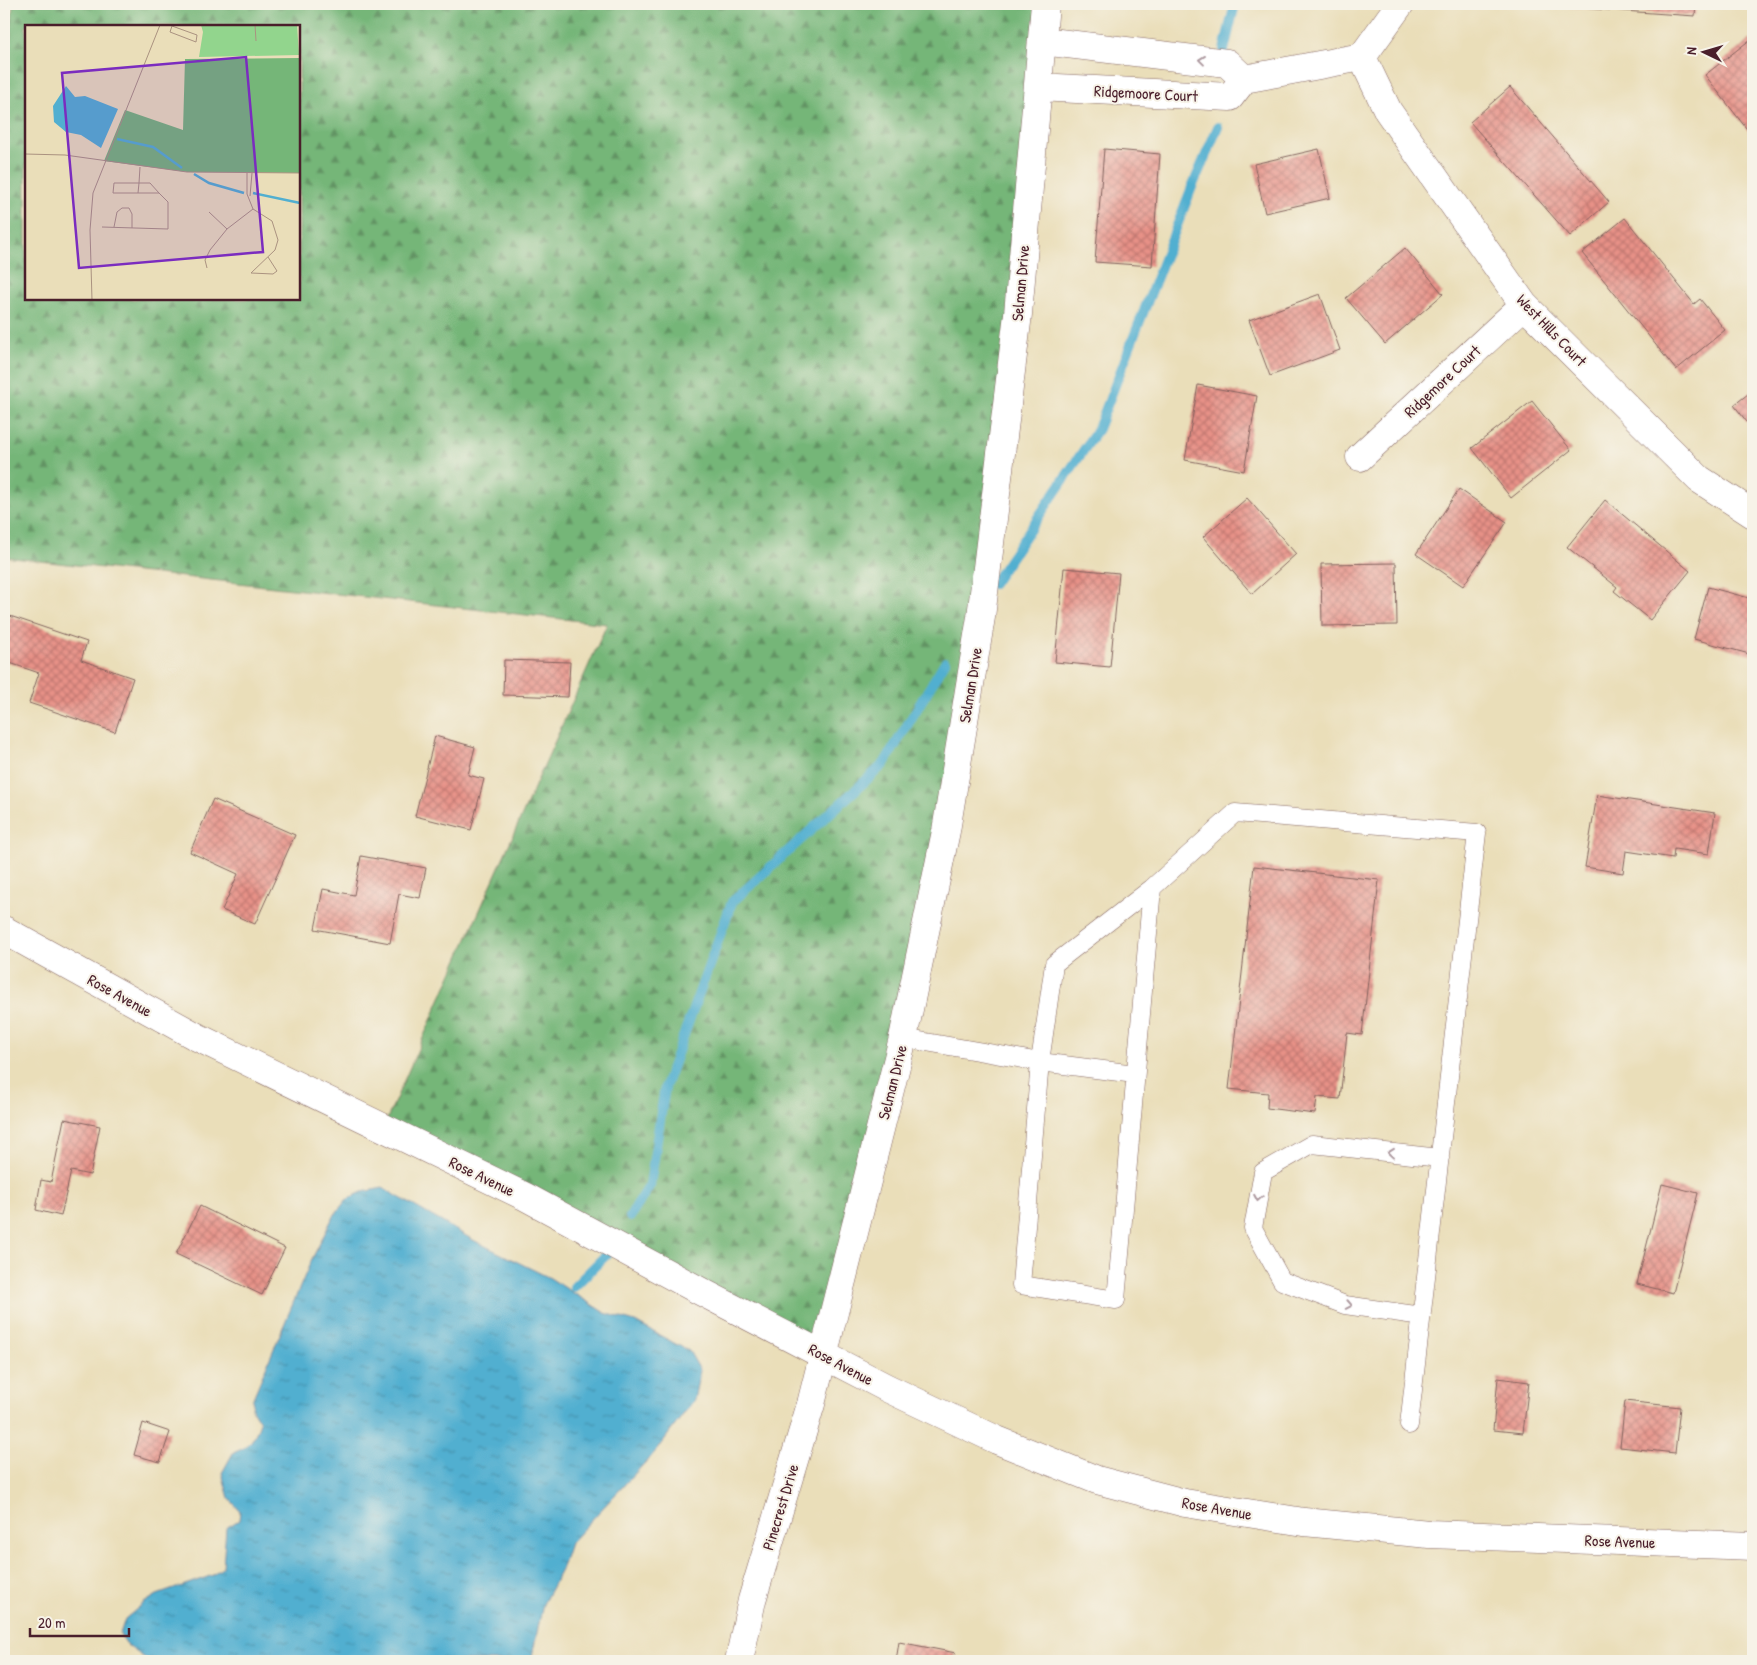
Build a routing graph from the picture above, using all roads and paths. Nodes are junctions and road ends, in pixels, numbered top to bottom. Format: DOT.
graph roads {
  1 [pos="1045,4"];
  2 [pos="1400,4"];
  3 [pos="1042,41"];
  4 [pos="1362,57"];
  5 [pos="1244,79"];
  6 [pos="1038,87"];
  7 [pos="1524,305"];
  8 [pos="1360,457"];
  9 [pos="1753,514"];
  10 [pos="1152,888"];
  11 [pos="4,930"];
  12 [pos="903,1038"];
  13 [pos="1040,1062"];
  14 [pos="1136,1074"];
  15 [pos="1440,1158"];
  16 [pos="1422,1316"];
  17 [pos="823,1354"];
  18 [pos="1410,1425"];
  19 [pos="1753,1546"];
  20 [pos="739,1661"];
  1 -- 3 [label="street, Selman Drive"];
  2 -- 4 [label="street"];
  5 -- 3 [label="street, one-way"];
  3 -- 6 [label="street, Selman Drive"];
  4 -- 5 [label="street"];
  4 -- 7 [label="street, West Hills Court"];
  5 -- 6 [label="street, Ridgemoore Court"];
  6 -- 12 [label="street, Selman Drive"];
  7 -- 8 [label="street, Ridgemore Court"];
  7 -- 9 [label="street, West Hills Court"];
  10 -- 13 [label="lane"];
  10 -- 14 [label="lane"];
  10 -- 15 [label="lane"];
  11 -- 17 [label="street, Rose Avenue"];
  12 -- 13 [label="lane"];
  12 -- 17 [label="street, Selman Drive"];
  13 -- 14 [label="lane"];
  13 -- 14 [label="lane"];
  15 -- 16 [label="lane"];
  15 -- 16 [label="lane, one-way"];
  16 -- 18 [label="lane"];
  17 -- 19 [label="street, Rose Avenue"];
  17 -- 20 [label="street, Pinecrest Drive"];
}
